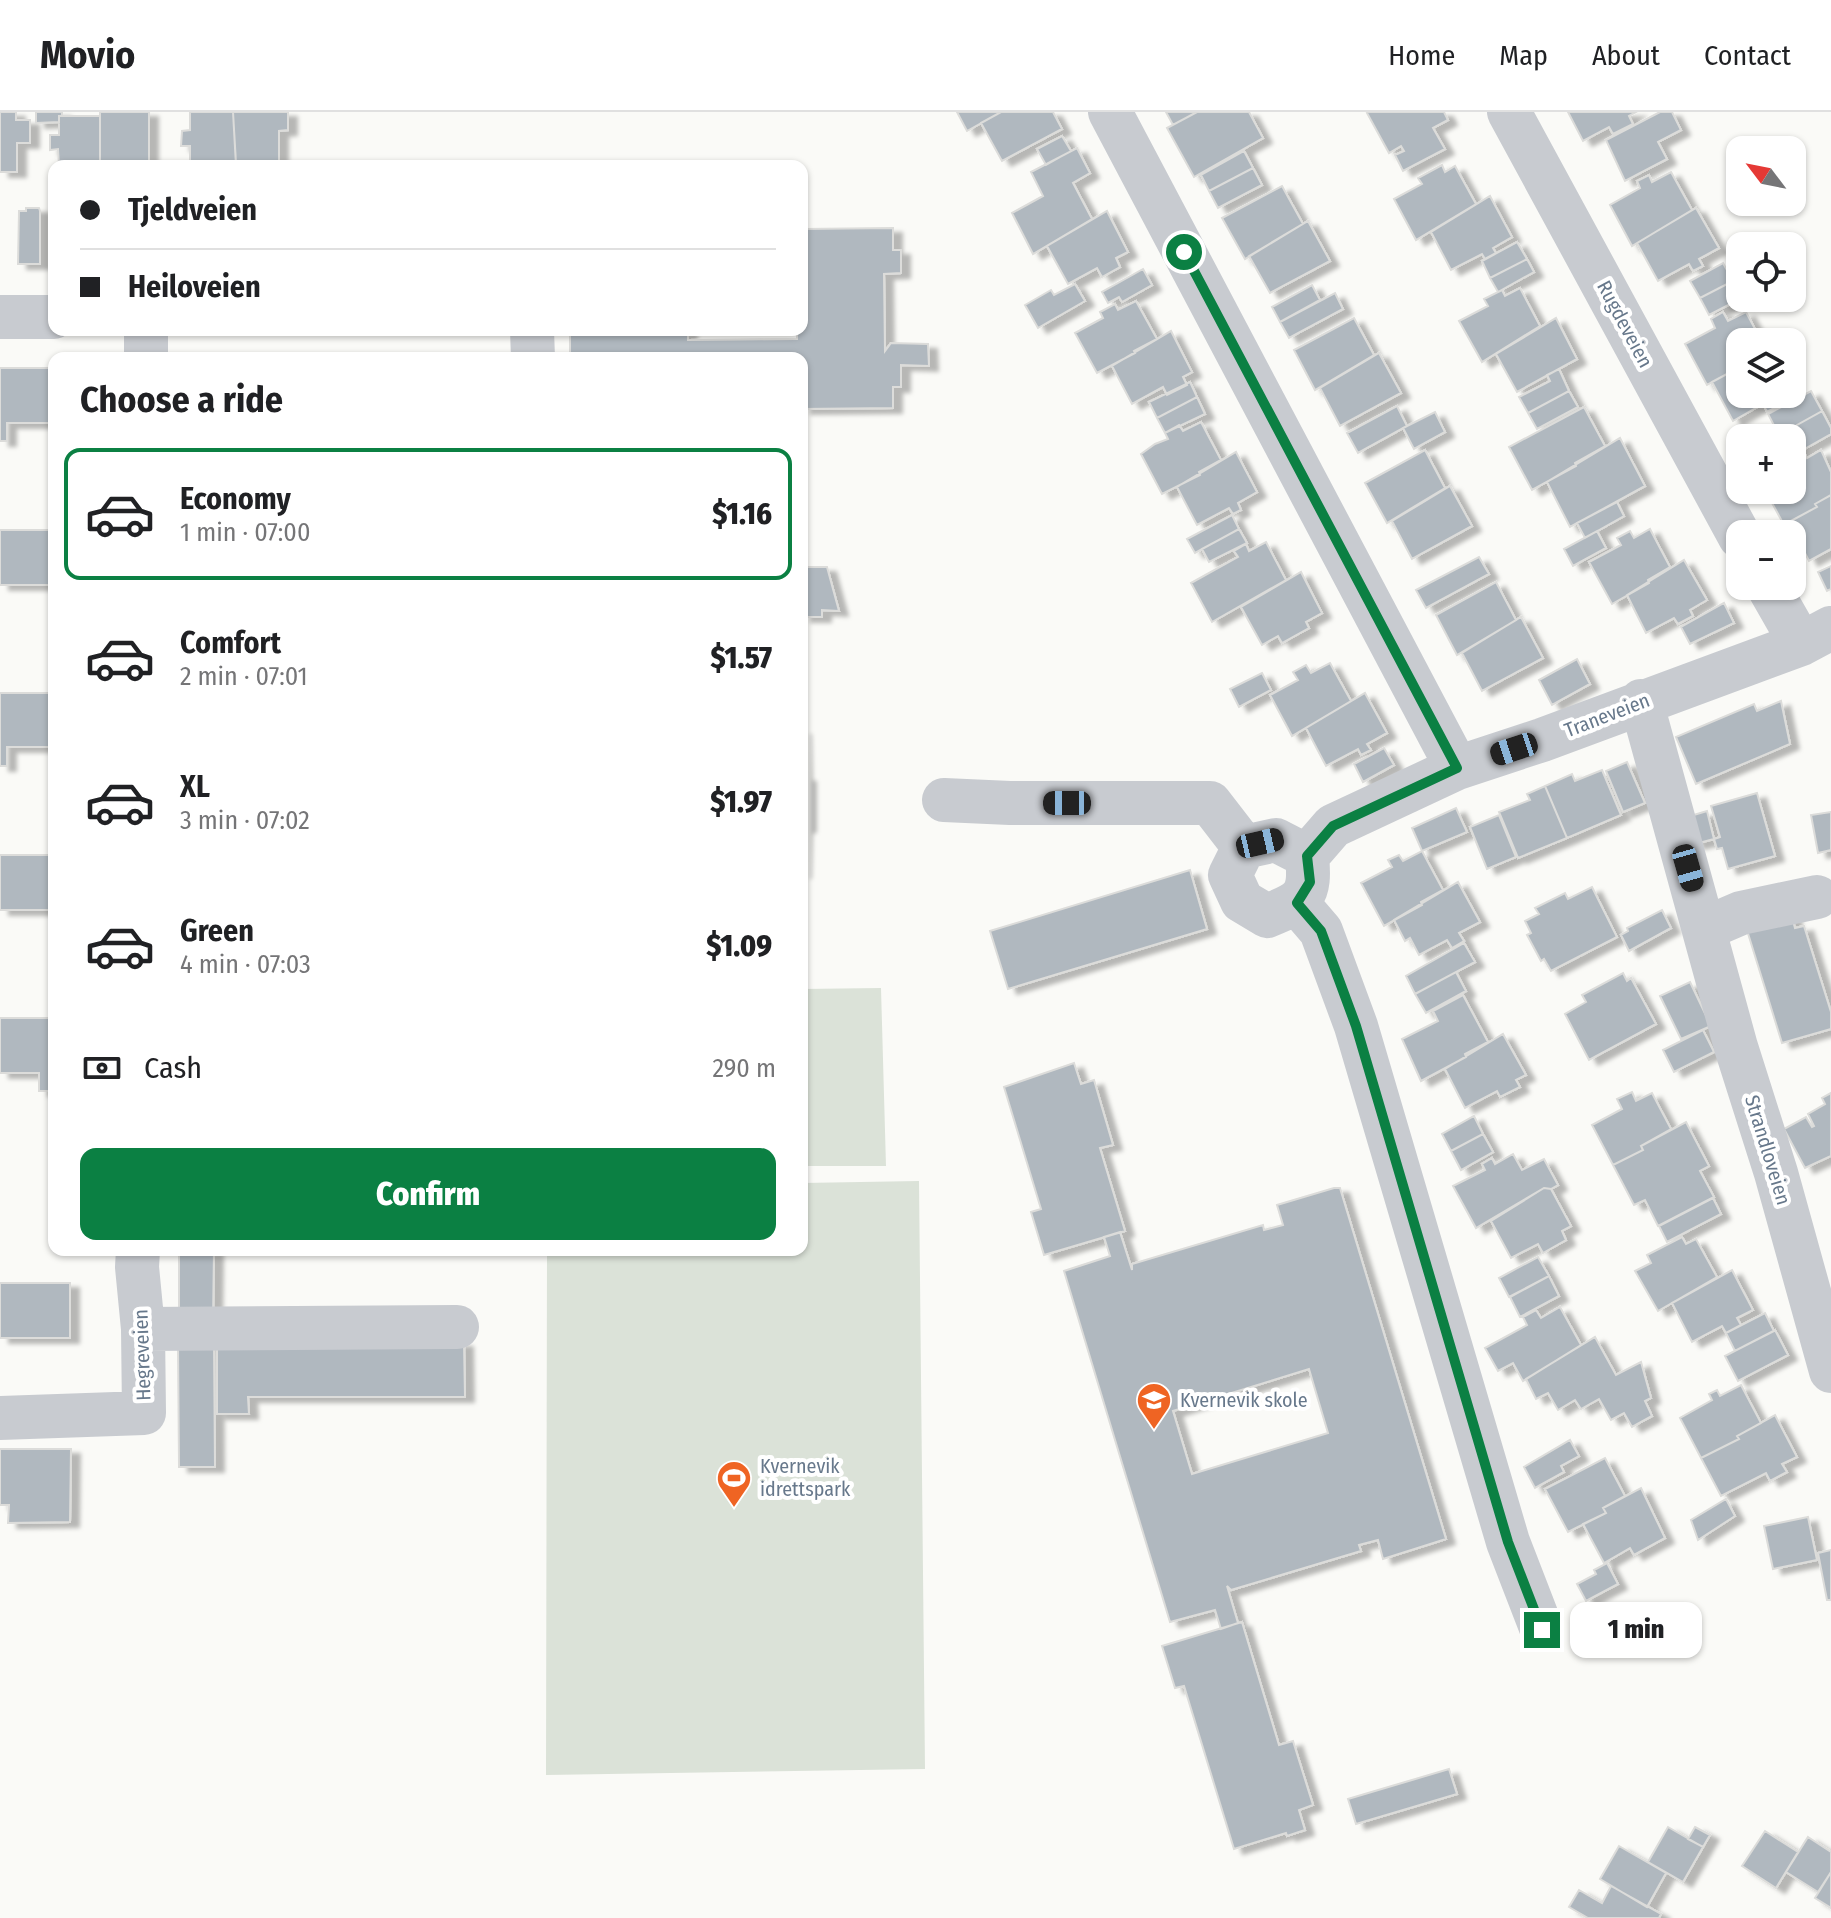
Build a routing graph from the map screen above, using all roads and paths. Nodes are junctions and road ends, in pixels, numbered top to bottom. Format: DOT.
graph roads {
  1 [pos="1110,112"];
  2 [pos="1509,112"];
  3 [pos="0,317"];
  4 [pos="48,317"];
  5 [pos="1731,520"];
  6 [pos="1781,600"];
  7 [pos="1816,636"];
  8 [pos="1641,701"];
  9 [pos="1457,768"];
  10 [pos="944,800"];
  11 [pos="1244,847"];
  12 [pos="1307,856"];
  13 [pos="1817,897"];
  14 [pos="1297,903"];
  15 [pos="1706,928"];
  16 [pos="138,1256"];
  17 [pos="457,1327"];
  18 [pos="143,1329"];
  19 [pos="1831,1371"];
  20 [pos="0,1418"];
  21 [pos="1542,1630"];
  1 -- 9 [label="street"];
  2 -- 5 [label="street, Rugdeveien"];
  3 -- 4 [label="street"];
  6 -- 7 [label="street"];
  7 -- 8 [label="street, Traneveien"];
  8 -- 9 [label="street, Traneveien"];
  8 -- 15 [label="street, Strandloveien"];
  9 -- 12 [label="street, Traneveien"];
  10 -- 11 [label="street"];
  11 -- 12 [label="street"];
  11 -- 14 [label="street"];
  12 -- 14 [label="street"];
  13 -- 15 [label="street"];
  14 -- 21 [label="street"];
  15 -- 19 [label="street, Strandloveien"];
  16 -- 18 [label="street, Hegreveien"];
  17 -- 18 [label="street"];
  18 -- 20 [label="street, Hegreveien"];
}
